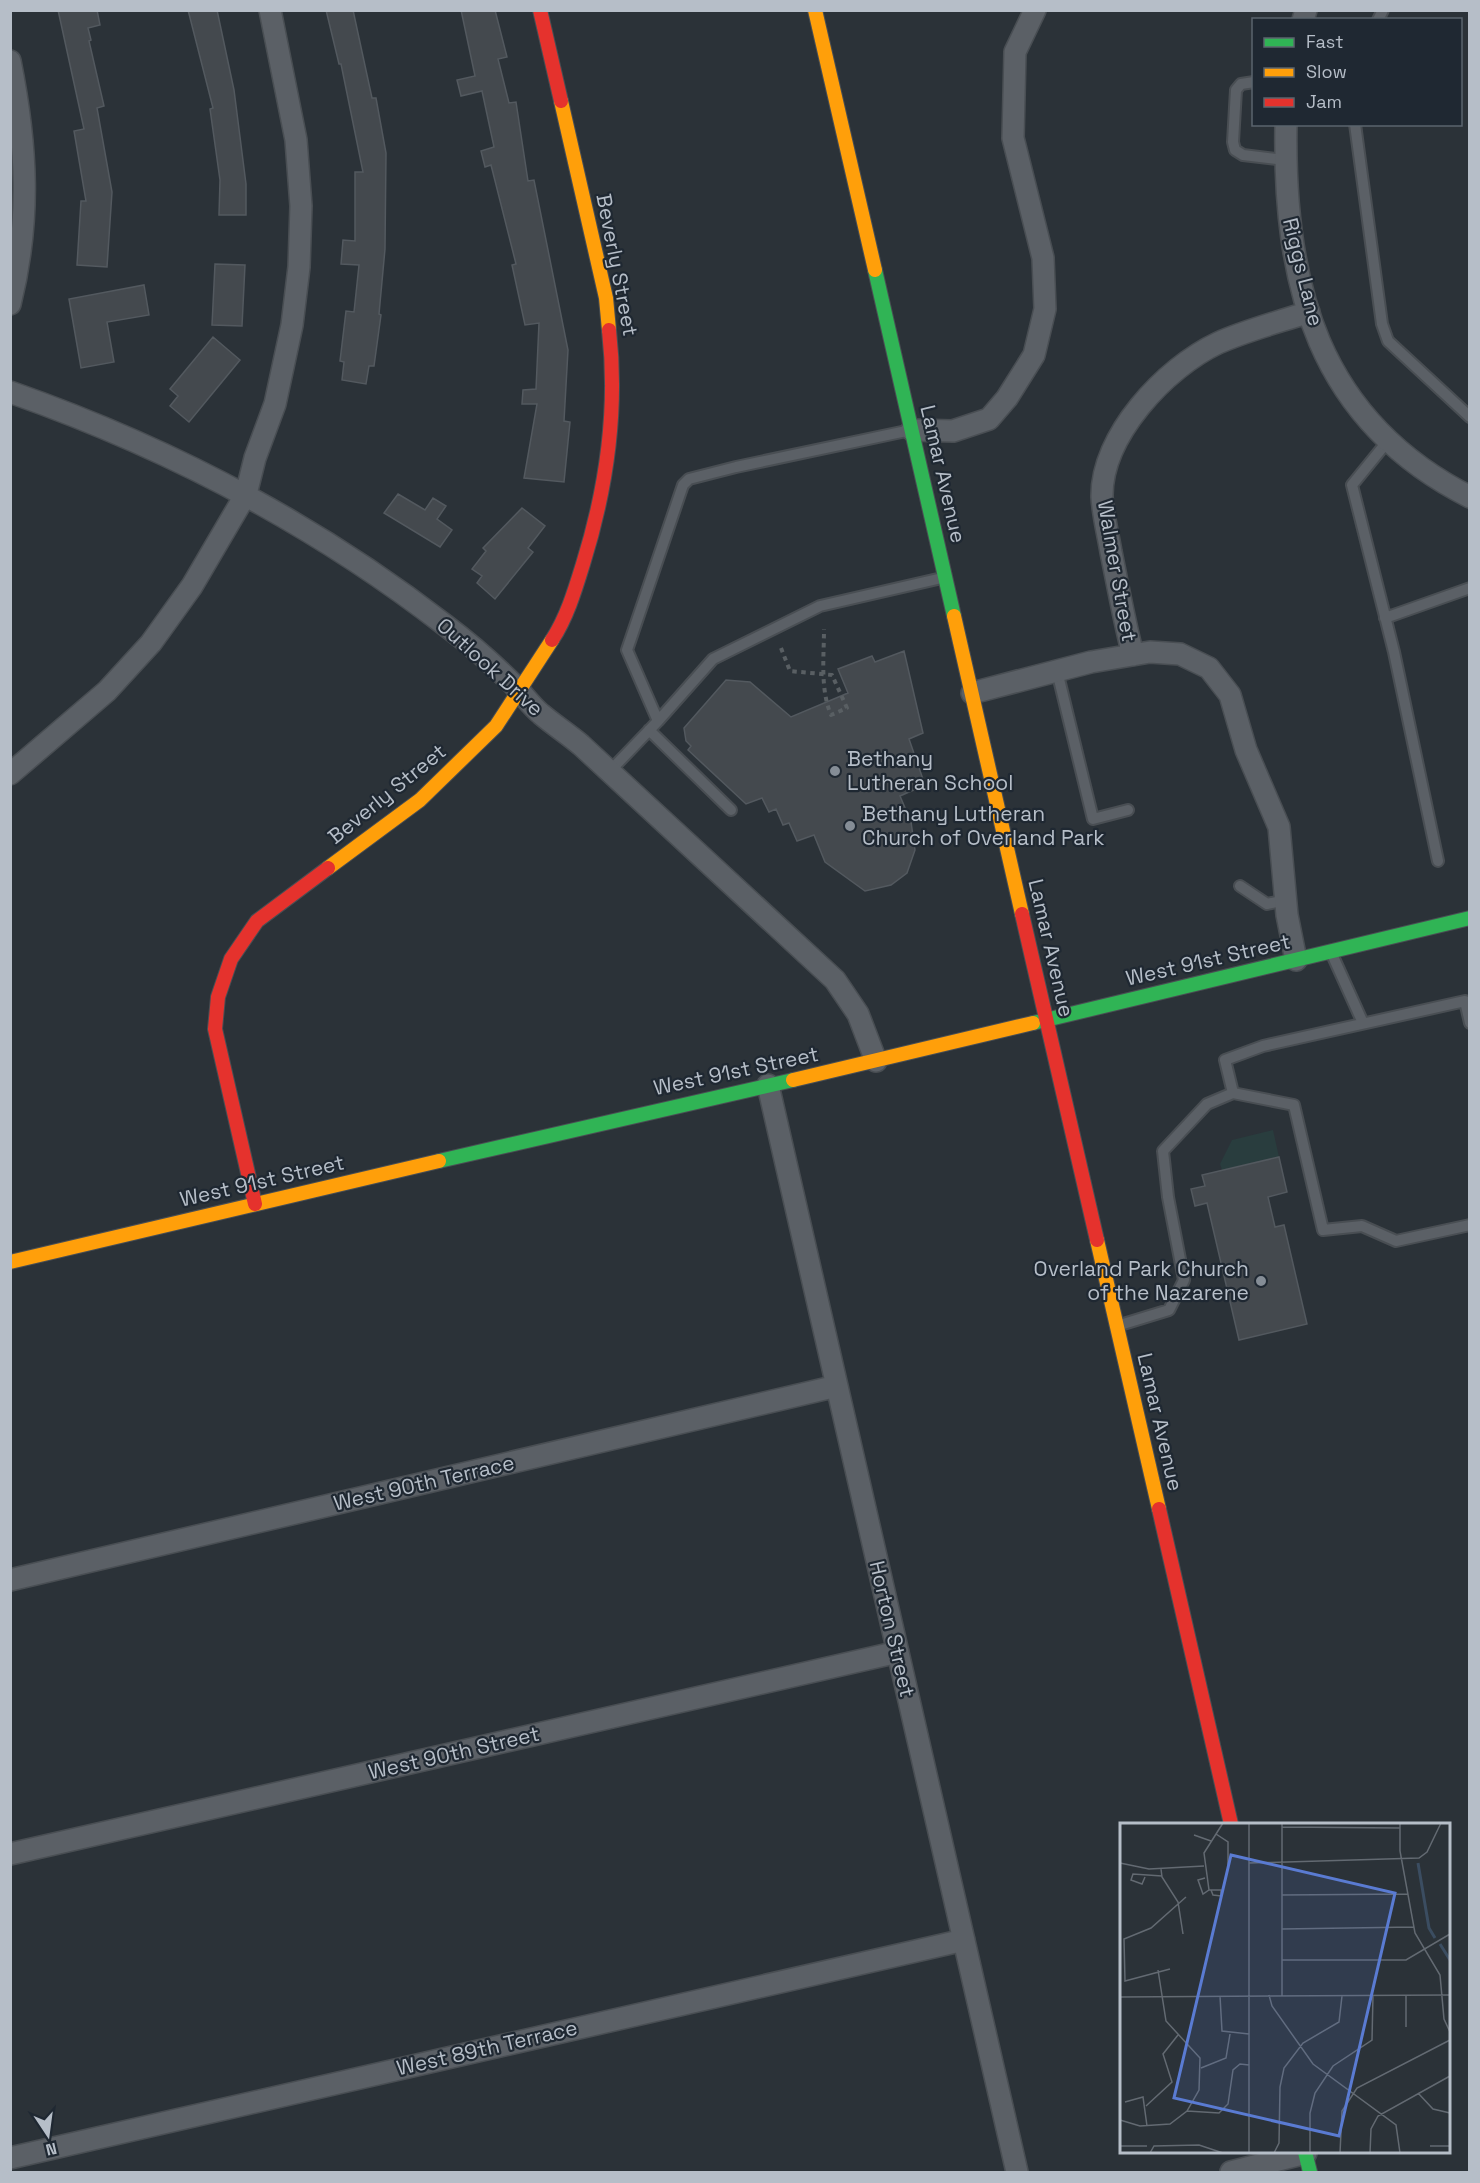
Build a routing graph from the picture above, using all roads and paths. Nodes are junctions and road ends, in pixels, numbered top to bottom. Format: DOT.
graph roads {
  1 [pos="270,10"];
  2 [pos="540,10"];
  3 [pos="815,10"];
  4 [pos="1035,10"];
  5 [pos="10,61"];
  6 [pos="1252,82"];
  7 [pos="1286,126"];
  8 [pos="1354,126"];
  9 [pos="1285,160"];
  10 [pos="10,304"];
  11 [pos="1309,312"];
  12 [pos="10,392"];
  13 [pos="1470,417"];
  14 [pos="912,430"];
  15 [pos="1387,442"];
  16 [pos="246,494"];
  17 [pos="1470,497"];
  18 [pos="945,577"];
  19 [pos="1470,588"];
  20 [pos="1385,618"];
  21 [pos="824,629"];
  22 [pos="781,648"];
  23 [pos="1133,655"];
  24 [pos="1057,671"];
  25 [pos="825,675"];
  26 [pos="519,690"];
  27 [pos="972,693"];
  28 [pos="658,722"];
  29 [pos="649,730"];
  30 [pos="610,771"];
  31 [pos="10,774"];
  32 [pos="731,810"];
  33 [pos="1128,810"];
  34 [pos="1438,861"];
  35 [pos="1240,886"];
  36 [pos="1286,900"];
  37 [pos="1470,918"];
  38 [pos="1330,952"];
  39 [pos="1296,960"];
  40 [pos="1046,1020"];
  41 [pos="1363,1023"];
  42 [pos="1470,1023"];
  43 [pos="876,1062"];
  44 [pos="768,1085"];
  45 [pos="1233,1093"];
  46 [pos="255,1204"];
  47 [pos="1470,1225"];
  48 [pos="10,1262"];
  49 [pos="1117,1326"];
  50 [pos="837,1386"];
  51 [pos="10,1580"];
  52 [pos="898,1652"];
  53 [pos="1231,1823"];
  54 [pos="10,1854"];
  55 [pos="964,1940"];
  56 [pos="10,2158"];
  57 [pos="1307,2159"];
  58 [pos="1017,2172"];
  59 [pos="1231,2172"];
  1 -- 16 [label="street"];
  2 -- 26 [label="street, Beverly Street"];
  3 -- 14 [label="street, Lamar Avenue"];
  4 -- 14 [label="street"];
  5 -- 10 [label="street"];
  6 -- 9 [label="lane"];
  7 -- 9 [label="street, Riggs Lane"];
  8 -- 13 [label="lane"];
  9 -- 11 [label="street, Riggs Lane"];
  11 -- 15 [label="street, Riggs Lane"];
  11 -- 23 [label="street, Walmer Street"];
  12 -- 16 [label="street, Outlook Drive"];
  14 -- 18 [label="street, Lamar Avenue"];
  14 -- 28 [label="lane"];
  15 -- 17 [label="street, Riggs Lane"];
  15 -- 20 [label="lane"];
  16 -- 26 [label="street, Outlook Drive"];
  16 -- 31 [label="street"];
  18 -- 27 [label="street, Lamar Avenue"];
  18 -- 28 [label="lane"];
  19 -- 20 [label="lane"];
  20 -- 34 [label="lane"];
  21 -- 25 [label="path"];
  22 -- 25 [label="path"];
  23 -- 24 [label="street"];
  23 -- 36 [label="street"];
  24 -- 27 [label="street"];
  24 -- 33 [label="lane"];
  25 -- 25 [label="path"];
  26 -- 30 [label="street, Outlook Drive"];
  26 -- 46 [label="street, Beverly Street"];
  27 -- 40 [label="street, Lamar Avenue"];
  28 -- 29 [label="lane"];
  29 -- 30 [label="lane"];
  29 -- 32 [label="lane"];
  30 -- 43 [label="street, Outlook Drive"];
  35 -- 36 [label="lane"];
  36 -- 39 [label="street"];
  37 -- 38 [label="street, West 91st Street"];
  38 -- 39 [label="street, West 91st Street"];
  38 -- 41 [label="lane"];
  39 -- 40 [label="street, West 91st Street"];
  40 -- 43 [label="street, West 91st Street"];
  40 -- 49 [label="street, Lamar Avenue"];
  41 -- 42 [label="lane"];
  41 -- 45 [label="lane"];
  43 -- 44 [label="street, West 91st Street"];
  44 -- 46 [label="street, West 91st Street"];
  44 -- 50 [label="street, Horton Street"];
  45 -- 47 [label="lane"];
  45 -- 49 [label="lane"];
  46 -- 48 [label="street, West 91st Street"];
  49 -- 53 [label="street, Lamar Avenue"];
  50 -- 51 [label="street, West 90th Terrace"];
  50 -- 52 [label="street, Horton Street"];
  52 -- 54 [label="street, West 90th Street"];
  52 -- 55 [label="street, Horton Street"];
  55 -- 56 [label="street, West 89th Terrace"];
  55 -- 58 [label="street, Horton Street"];
  57 -- 59 [label="street"];
}
